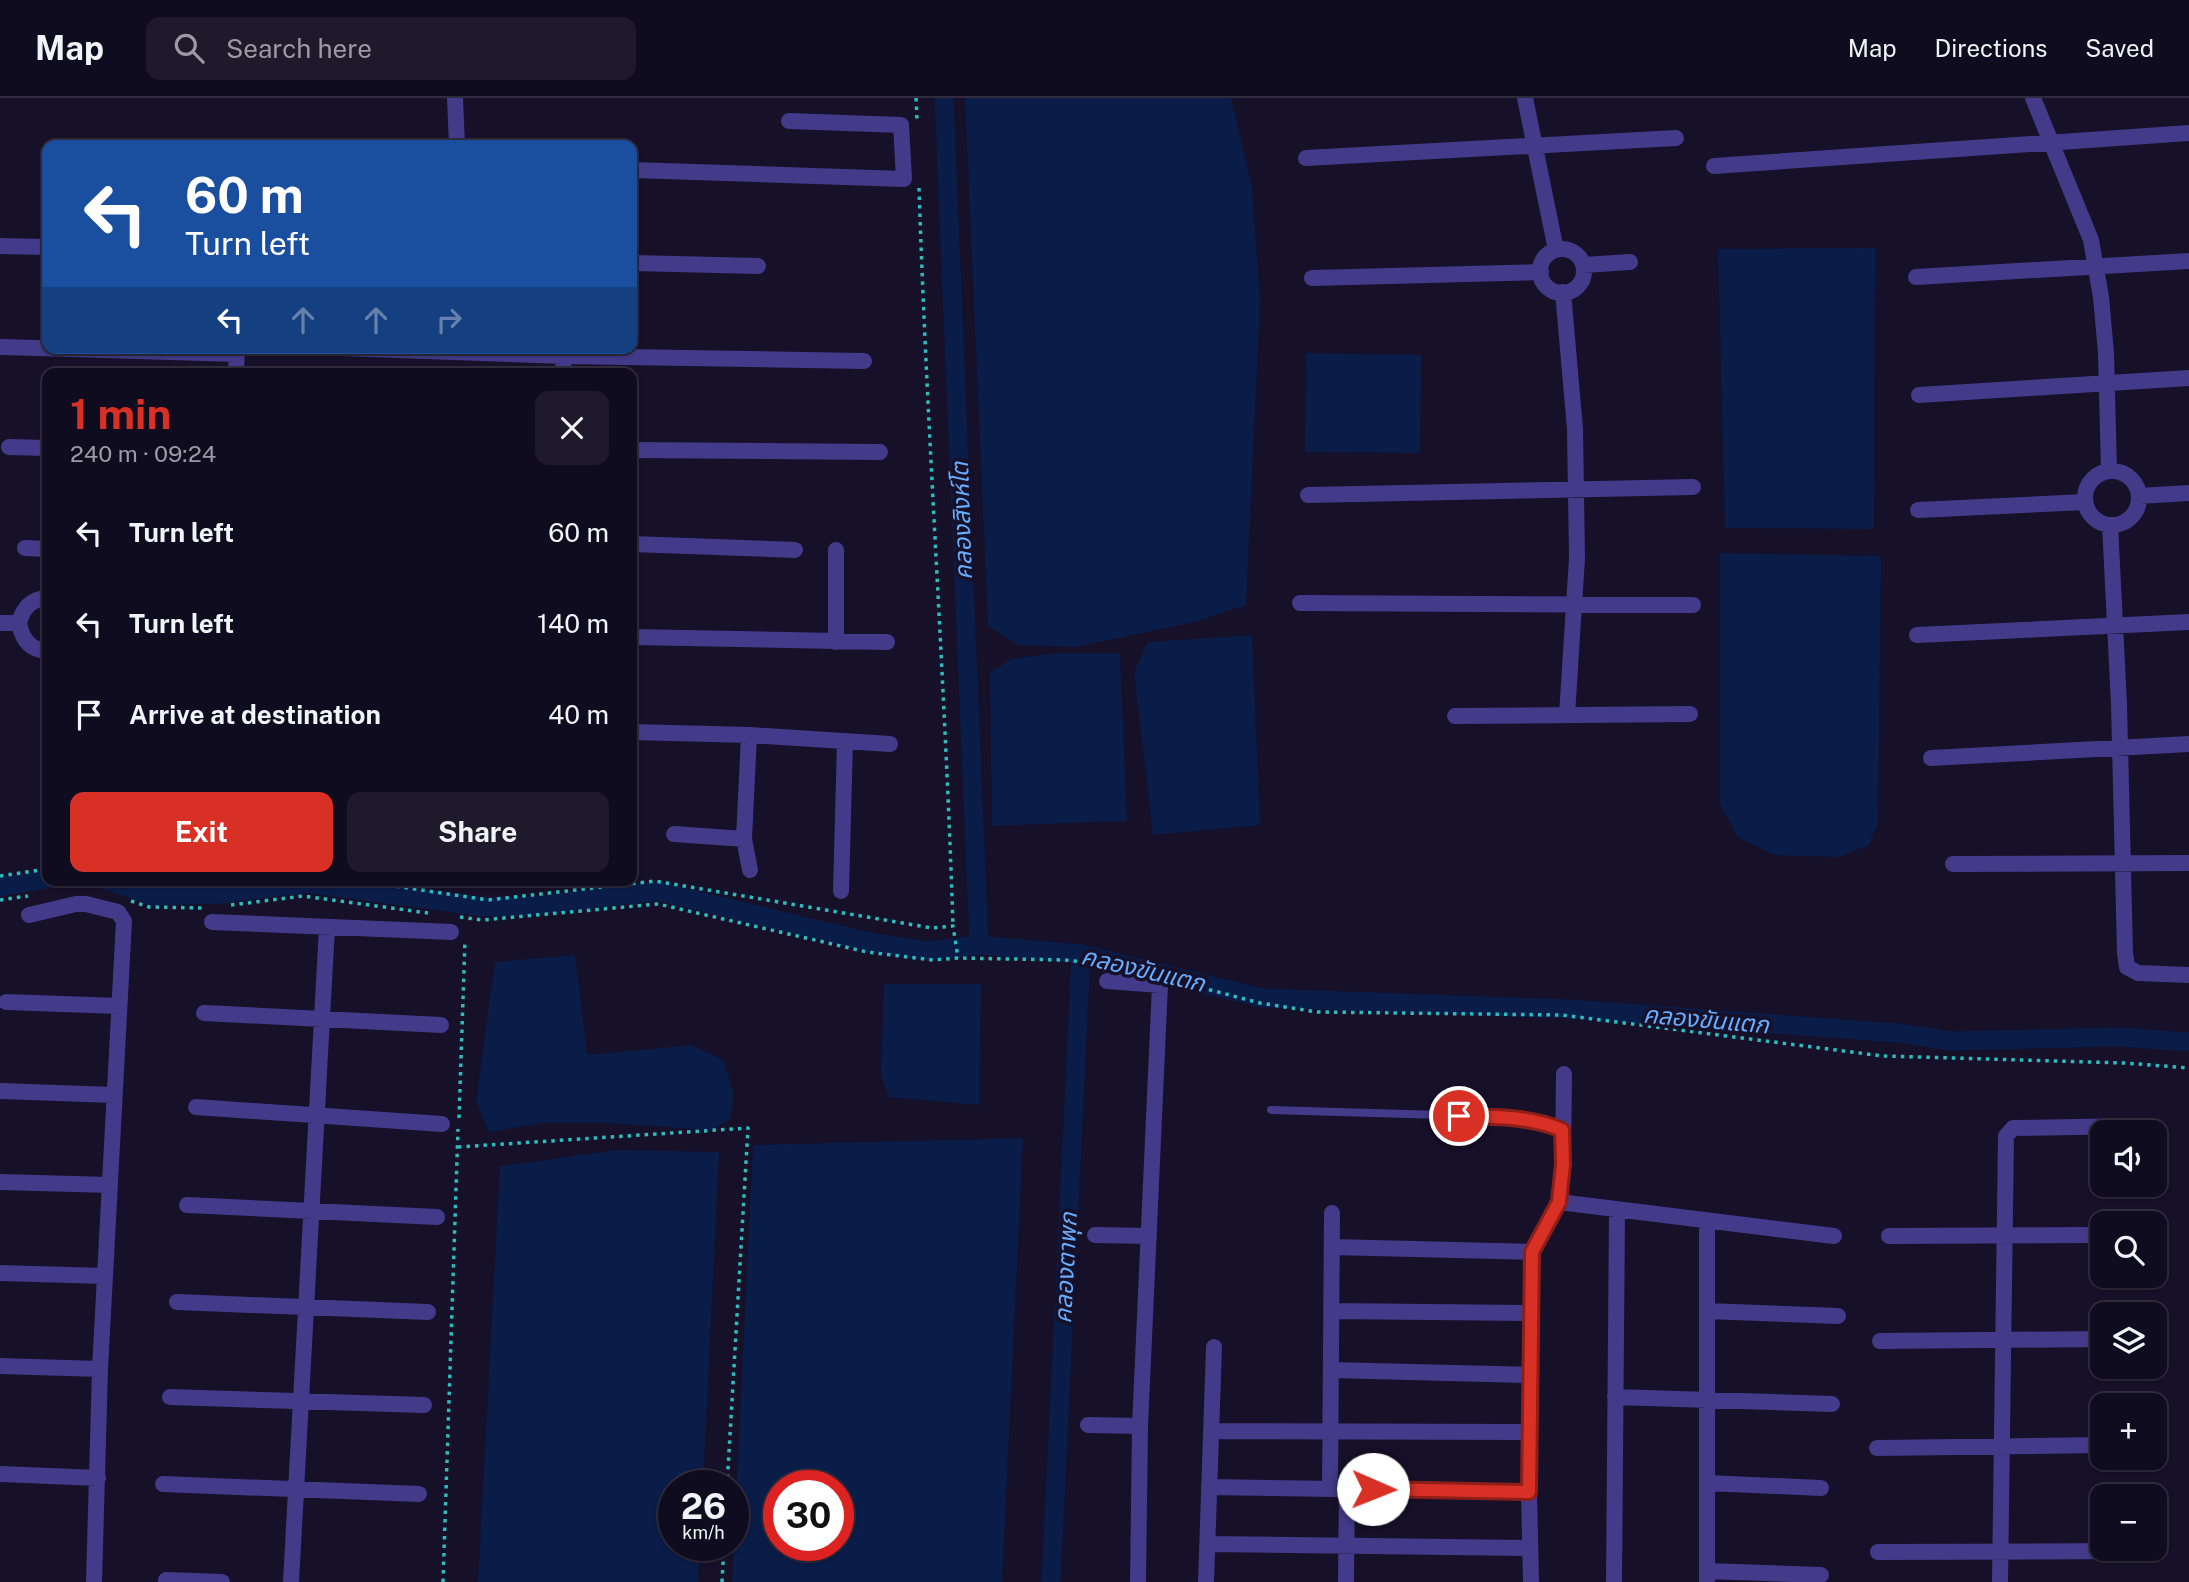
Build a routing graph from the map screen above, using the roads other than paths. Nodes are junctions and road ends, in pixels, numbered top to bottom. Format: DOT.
graph roads {
  1 [pos="455,98"];
  2 [pos="1525,98"];
  3 [pos="2033,98"];
  4 [pos="789,121"];
  5 [pos="2189,133"];
  6 [pos="1676,138"];
  7 [pos="457,140"];
  8 [pos="2052,143"];
  9 [pos="1536,145"];
  10 [pos="1306,158"];
  11 [pos="1714,166"];
  12 [pos="637,170"];
  13 [pos="0,246"];
  14 [pos="42,247"];
  15 [pos="1556,250"];
  16 [pos="2189,261"];
  17 [pos="1630,262"];
  18 [pos="637,263"];
  19 [pos="1584,265"];
  20 [pos="758,266"];
  21 [pos="2095,267"];
  22 [pos="1541,272"];
  23 [pos="1916,277"];
  24 [pos="1312,278"];
  25 [pos="1563,292"];
  26 [pos="2,347"];
  27 [pos="42,348"];
  28 [pos="631,354"];
  29 [pos="864,361"];
  30 [pos="2189,378"];
  31 [pos="2106,383"];
  32 [pos="1919,395"];
  33 [pos="9,447"];
  34 [pos="42,448"];
  35 [pos="637,450"];
  36 [pos="880,452"];
  37 [pos="2109,471"];
  38 [pos="1693,487"];
  39 [pos="1576,490"];
  40 [pos="2189,493"];
  41 [pos="1308,495"];
  42 [pos="2139,496"];
  43 [pos="2085,502"];
  44 [pos="1917,510"];
  45 [pos="2110,524"];
  46 [pos="637,544"];
  47 [pos="25,548"];
  48 [pos="42,549"];
  49 [pos="795,550"];
  50 [pos="836,550"];
  51 [pos="42,599"];
  52 [pos="1300,603"];
  53 [pos="1574,604"];
  54 [pos="1693,605"];
  55 [pos="2189,622"];
  56 [pos="0,623"];
  57 [pos="19,623"];
  58 [pos="2115,625"];
  59 [pos="1917,635"];
  60 [pos="637,637"];
  61 [pos="836,642"];
  62 [pos="887,642"];
  63 [pos="42,650"];
  64 [pos="1690,714"];
  65 [pos="1567,715"];
  66 [pos="1455,716"];
  67 [pos="637,732"];
  68 [pos="749,735"];
  69 [pos="845,741"];
  70 [pos="890,744"];
  71 [pos="2189,744"];
  72 [pos="2120,748"];
  73 [pos="1931,758"];
  74 [pos="674,834"];
  75 [pos="744,839"];
  76 [pos="2189,863"];
  77 [pos="1952,864"];
  78 [pos="2123,865"];
  79 [pos="750,870"];
  80 [pos="841,891"];
  81 [pos="29,915"];
  82 [pos="210,915"];
  83 [pos="327,927"];
  84 [pos="457,927"];
  85 [pos="1108,973"];
  86 [pos="2189,975"];
  87 [pos="6,1002"];
  88 [pos="119,1006"];
  89 [pos="204,1013"];
  90 [pos="322,1019"];
  91 [pos="441,1025"];
  92 [pos="1564,1074"];
  93 [pos="1,1091"];
  94 [pos="114,1095"];
  95 [pos="196,1107"];
  96 [pos="1271,1110"];
  97 [pos="317,1115"];
  98 [pos="442,1124"];
  99 [pos="2090,1127"];
  100 [pos="1562,1130"];
  101 [pos="1,1182"];
  102 [pos="110,1185"];
  103 [pos="1559,1202"];
  104 [pos="187,1205"];
  105 [pos="1617,1210"];
  106 [pos="311,1211"];
  107 [pos="1332,1213"];
  108 [pos="437,1217"];
  109 [pos="1707,1221"];
  110 [pos="2005,1234"];
  111 [pos="1095,1235"];
  112 [pos="2090,1235"];
  113 [pos="1149,1236"];
  114 [pos="1834,1236"];
  115 [pos="1889,1236"];
  116 [pos="1332,1247"];
  117 [pos="1532,1252"];
  118 [pos="0,1273"];
  119 [pos="105,1276"];
  120 [pos="177,1301"];
  121 [pos="306,1307"];
  122 [pos="1331,1311"];
  123 [pos="1707,1311"];
  124 [pos="428,1312"];
  125 [pos="1532,1314"];
  126 [pos="1838,1316"];
  127 [pos="2090,1339"];
  128 [pos="2004,1340"];
  129 [pos="1880,1341"];
  130 [pos="1214,1347"];
  131 [pos="0,1366"];
  132 [pos="100,1369"];
  133 [pos="1331,1370"];
  134 [pos="1531,1376"];
  135 [pos="1615,1397"];
  136 [pos="170,1398"];
  137 [pos="1707,1400"];
  138 [pos="301,1401"];
  139 [pos="424,1405"];
  140 [pos="1832,1405"];
  141 [pos="1088,1425"];
  142 [pos="1140,1426"];
  143 [pos="1211,1431"];
  144 [pos="1331,1431"];
  145 [pos="1530,1432"];
  146 [pos="2002,1444"];
  147 [pos="2090,1445"];
  148 [pos="1877,1448"];
  149 [pos="0,1474"];
  150 [pos="98,1478"];
  151 [pos="1707,1483"];
  152 [pos="163,1484"];
  153 [pos="1209,1487"];
  154 [pos="1338,1488"];
  155 [pos="1821,1488"];
  156 [pos="296,1490"];
  157 [pos="1529,1492"];
  158 [pos="419,1494"];
  159 [pos="1208,1544"];
  160 [pos="1346,1545"];
  161 [pos="1530,1548"];
  162 [pos="2001,1550"];
  163 [pos="2090,1551"];
  164 [pos="1878,1552"];
  165 [pos="1821,1575"];
  166 [pos="1707,1576"];
  167 [pos="166,1580"];
  168 [pos="94,1582"];
  169 [pos="222,1582"];
  170 [pos="291,1582"];
  171 [pos="1138,1582"];
  172 [pos="1206,1582"];
  173 [pos="1346,1582"];
  174 [pos="1531,1582"];
  175 [pos="1614,1582"];
  176 [pos="2000,1582"];
  1 -- 7 [label="street"];
  2 -- 9 [label="street"];
  3 -- 8 [label="street"];
  4 -- 12 [label="street"];
  5 -- 8 [label="street"];
  6 -- 9 [label="street"];
  8 -- 11 [label="street"];
  8 -- 21 [label="street"];
  9 -- 10 [label="street"];
  9 -- 15 [label="street"];
  13 -- 14 [label="street"];
  15 -- 19 [label="street"];
  15 -- 22 [label="street"];
  16 -- 21 [label="street"];
  17 -- 19 [label="street"];
  18 -- 20 [label="street"];
  19 -- 25 [label="street"];
  21 -- 23 [label="street"];
  21 -- 31 [label="street"];
  22 -- 24 [label="street"];
  22 -- 25 [label="street"];
  25 -- 39 [label="street"];
  26 -- 27 [label="street"];
  28 -- 29 [label="street"];
  30 -- 31 [label="street"];
  31 -- 32 [label="street"];
  31 -- 37 [label="street"];
  33 -- 34 [label="street"];
  35 -- 36 [label="street"];
  37 -- 42 [label="street"];
  37 -- 43 [label="street"];
  38 -- 39 [label="street"];
  39 -- 41 [label="street"];
  39 -- 53 [label="street"];
  40 -- 42 [label="street"];
  42 -- 45 [label="street"];
  43 -- 44 [label="street"];
  43 -- 45 [label="street"];
  45 -- 58 [label="street"];
  46 -- 49 [label="street"];
  47 -- 48 [label="street"];
  50 -- 61 [label="street"];
  51 -- 57 [label="street"];
  52 -- 53 [label="street"];
  53 -- 54 [label="street"];
  53 -- 65 [label="street"];
  55 -- 58 [label="street"];
  56 -- 57 [label="street"];
  57 -- 63 [label="street"];
  58 -- 59 [label="street"];
  58 -- 72 [label="street"];
  60 -- 61 [label="street"];
  61 -- 62 [label="street"];
  64 -- 65 [label="street"];
  65 -- 66 [label="street"];
  67 -- 68 [label="street"];
  68 -- 69 [label="street"];
  68 -- 75 [label="street"];
  69 -- 70 [label="street"];
  69 -- 80 [label="street"];
  71 -- 72 [label="street"];
  72 -- 73 [label="street"];
  72 -- 78 [label="street"];
  74 -- 75 [label="street"];
  75 -- 79 [label="street"];
  76 -- 78 [label="street"];
  77 -- 78 [label="street"];
  78 -- 86 [label="street"];
  81 -- 88 [label="street"];
  82 -- 83 [label="street"];
  83 -- 84 [label="street"];
  83 -- 90 [label="street"];
  85 -- 113 [label="street"];
  87 -- 88 [label="street"];
  88 -- 94 [label="street"];
  89 -- 90 [label="street"];
  90 -- 91 [label="street"];
  90 -- 97 [label="street"];
  92 -- 100 [label="street"];
  93 -- 94 [label="street"];
  94 -- 102 [label="street"];
  95 -- 97 [label="street"];
  96 -- 100 [label="lane"];
  97 -- 98 [label="street"];
  97 -- 106 [label="street"];
  99 -- 110 [label="street"];
  100 -- 103 [label="street"];
  101 -- 102 [label="street"];
  102 -- 119 [label="street"];
  103 -- 105 [label="street"];
  103 -- 117 [label="street"];
  104 -- 106 [label="street"];
  105 -- 109 [label="street"];
  105 -- 135 [label="street"];
  106 -- 108 [label="street"];
  106 -- 121 [label="street"];
  107 -- 116 [label="street"];
  109 -- 114 [label="street"];
  109 -- 123 [label="street"];
  110 -- 112 [label="street"];
  110 -- 115 [label="street"];
  110 -- 128 [label="street"];
  111 -- 113 [label="street"];
  113 -- 142 [label="street"];
  116 -- 117 [label="street"];
  116 -- 122 [label="street"];
  117 -- 125 [label="street"];
  118 -- 119 [label="street"];
  119 -- 132 [label="street"];
  120 -- 121 [label="street"];
  121 -- 124 [label="street"];
  121 -- 138 [label="street"];
  122 -- 125 [label="street"];
  122 -- 133 [label="street"];
  123 -- 126 [label="street"];
  123 -- 137 [label="street"];
  125 -- 134 [label="street"];
  127 -- 128 [label="street"];
  128 -- 129 [label="street"];
  128 -- 146 [label="street"];
  130 -- 143 [label="street"];
  131 -- 132 [label="street"];
  132 -- 150 [label="street"];
  133 -- 134 [label="street"];
  133 -- 144 [label="street"];
  134 -- 145 [label="street"];
  135 -- 137 [label="street"];
  135 -- 175 [label="street"];
  136 -- 138 [label="street"];
  137 -- 140 [label="street"];
  137 -- 151 [label="street"];
  138 -- 139 [label="street"];
  138 -- 156 [label="street"];
  141 -- 142 [label="street"];
  142 -- 171 [label="street"];
  143 -- 144 [label="street"];
  143 -- 153 [label="street"];
  144 -- 145 [label="street"];
  144 -- 154 [label="street"];
  145 -- 157 [label="street"];
  146 -- 147 [label="street"];
  146 -- 148 [label="street"];
  146 -- 162 [label="street"];
  149 -- 150 [label="street"];
  150 -- 168 [label="street"];
  151 -- 155 [label="street"];
  151 -- 166 [label="street"];
  152 -- 156 [label="street"];
  153 -- 154 [label="street"];
  153 -- 159 [label="street"];
  154 -- 157 [label="street"];
  154 -- 160 [label="street"];
  156 -- 158 [label="street"];
  156 -- 170 [label="street"];
  157 -- 161 [label="street"];
  159 -- 160 [label="street"];
  159 -- 172 [label="street"];
  160 -- 161 [label="street"];
  160 -- 173 [label="street"];
  161 -- 174 [label="street"];
  162 -- 163 [label="street"];
  162 -- 164 [label="street"];
  162 -- 176 [label="street"];
  165 -- 166 [label="street"];
  167 -- 169 [label="street"];
}
